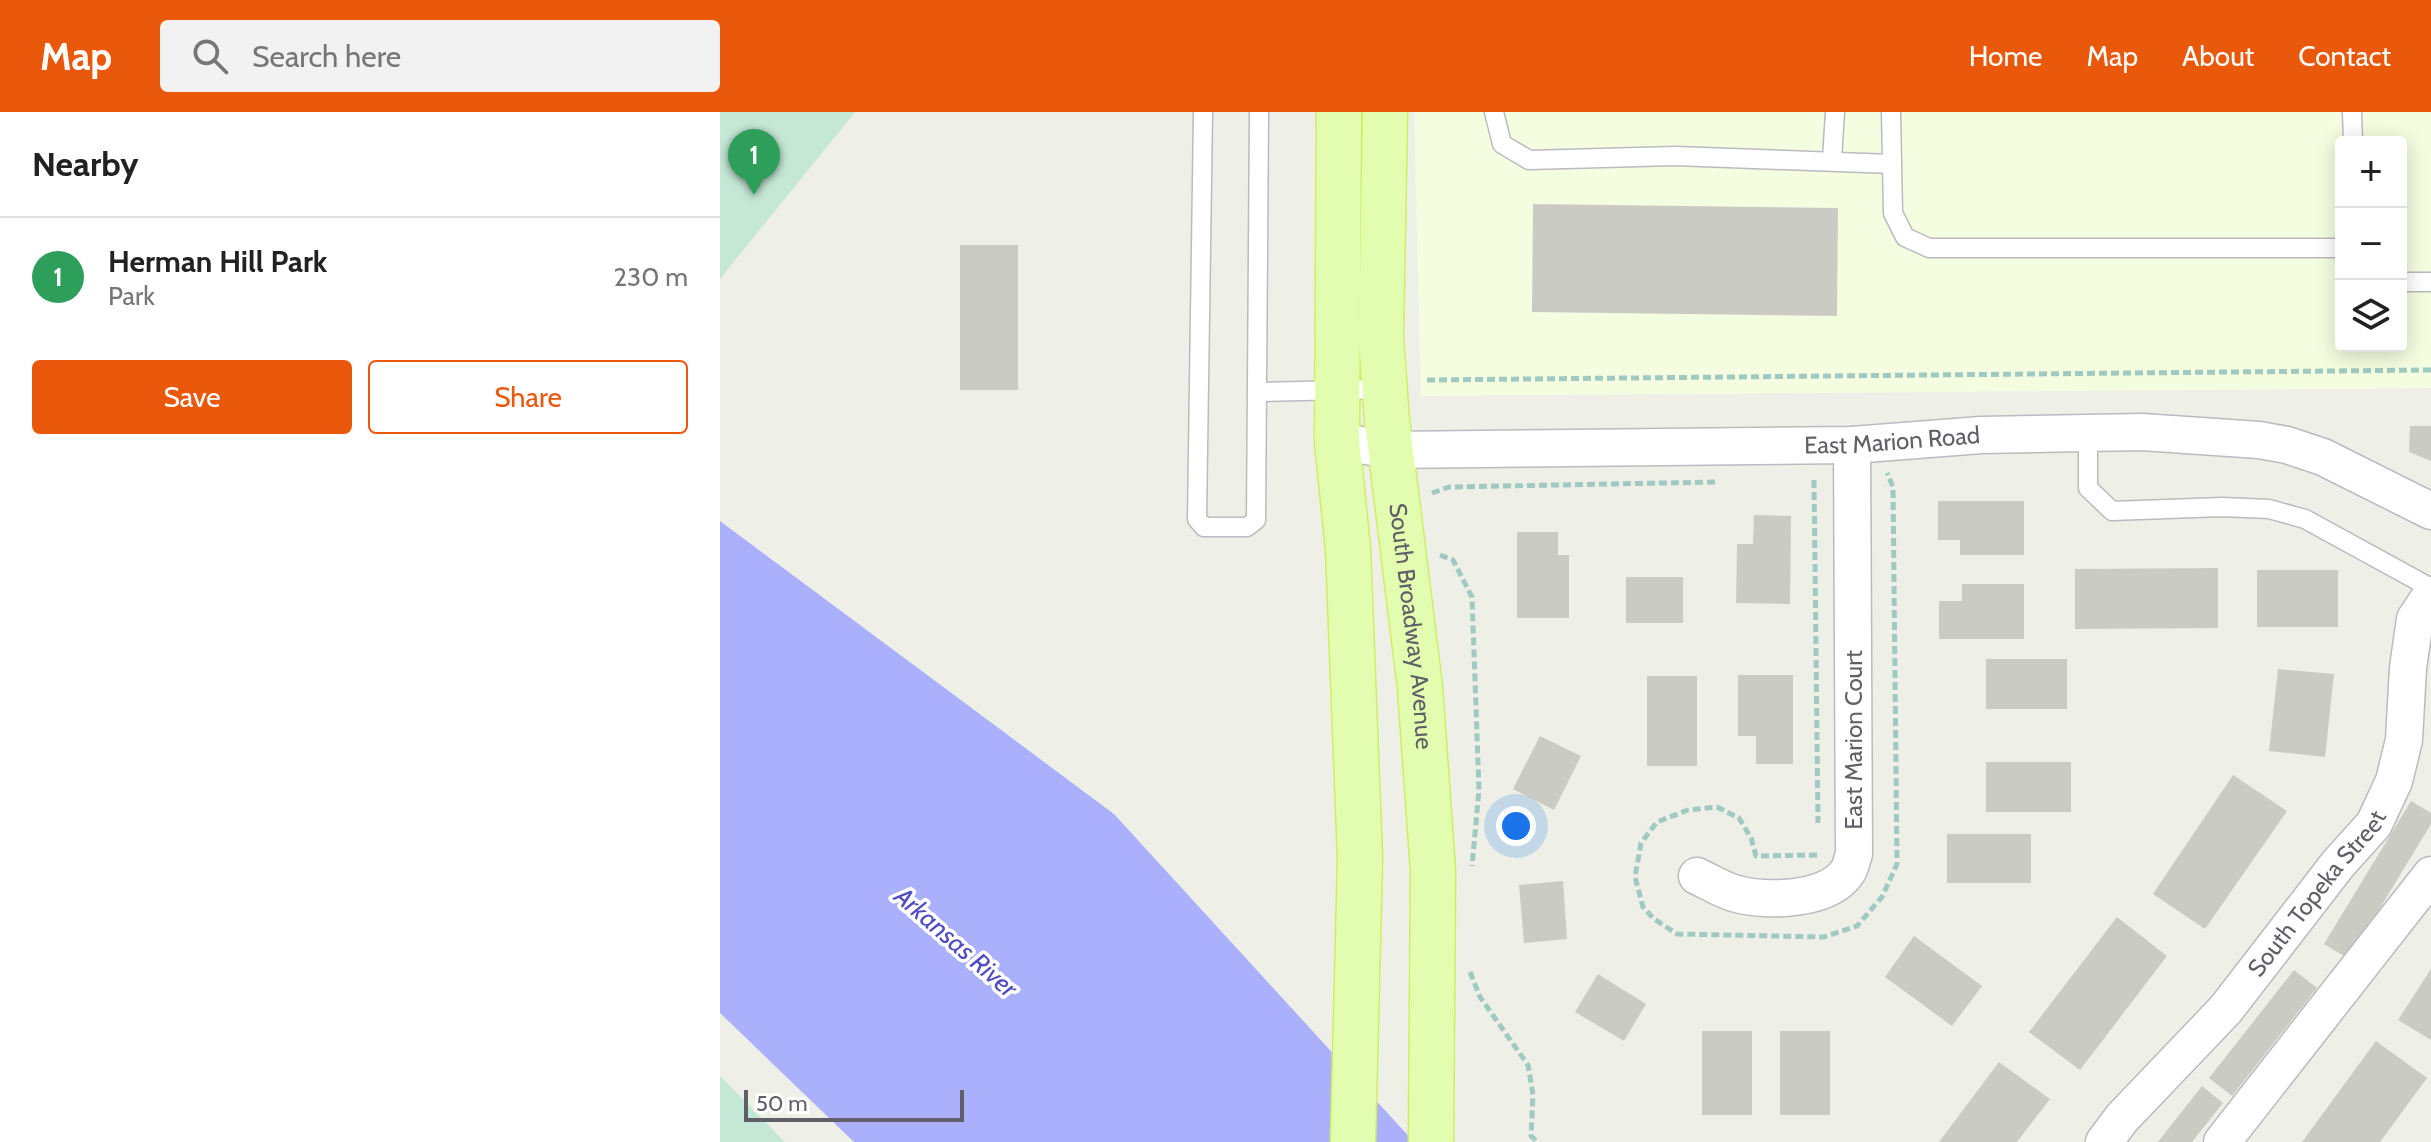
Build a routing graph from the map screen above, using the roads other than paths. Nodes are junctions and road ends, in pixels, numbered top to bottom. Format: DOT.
graph roads {
  1 [pos="1203,112"];
  2 [pos="1259,112"];
  3 [pos="1339,112"];
  4 [pos="1385,112"];
  5 [pos="1494,112"];
  6 [pos="1835,112"];
  7 [pos="1891,112"];
  8 [pos="2352,112"];
  9 [pos="2353,136"];
  10 [pos="1832,160"];
  11 [pos="1892,164"];
  12 [pos="2335,248"];
  13 [pos="2407,282"];
  14 [pos="2431,282"];
  15 [pos="1385,389"];
  16 [pos="1337,390"];
  17 [pos="1257,392"];
  18 [pos="2088,433"];
  19 [pos="1337,441"];
  20 [pos="1390,450"];
  21 [pos="1852,460"];
  22 [pos="2431,511"];
  23 [pos="2431,588"];
  24 [pos="2431,595"];
  25 [pos="2431,875"];
  26 [pos="1697,876"];
  27 [pos="1353,1142"];
  28 [pos="1431,1142"];
  29 [pos="2104,1142"];
  30 [pos="2222,1142"];
  1 -- 17 [label="lane"];
  2 -- 17 [label="lane"];
  3 -- 16 [label="main road"];
  4 -- 15 [label="main road, South Broadway Avenue"];
  5 -- 10 [label="lane"];
  6 -- 10 [label="lane"];
  7 -- 11 [label="lane"];
  8 -- 9 [label="lane"];
  10 -- 11 [label="lane"];
  11 -- 12 [label="lane"];
  13 -- 14 [label="lane"];
  15 -- 16 [label="lane"];
  15 -- 20 [label="main road, South Broadway Avenue"];
  16 -- 17 [label="lane"];
  16 -- 19 [label="main road"];
  18 -- 21 [label="street, East Marion Road"];
  18 -- 22 [label="street, East Marion Road"];
  18 -- 23 [label="lane"];
  19 -- 20 [label="street, East Marion Road"];
  19 -- 27 [label="main road"];
  20 -- 21 [label="street, East Marion Road"];
  20 -- 28 [label="main road, South Broadway Avenue"];
  21 -- 26 [label="street, East Marion Court"];
  24 -- 29 [label="street, South Topeka Street"];
  25 -- 30 [label="street"];
}
